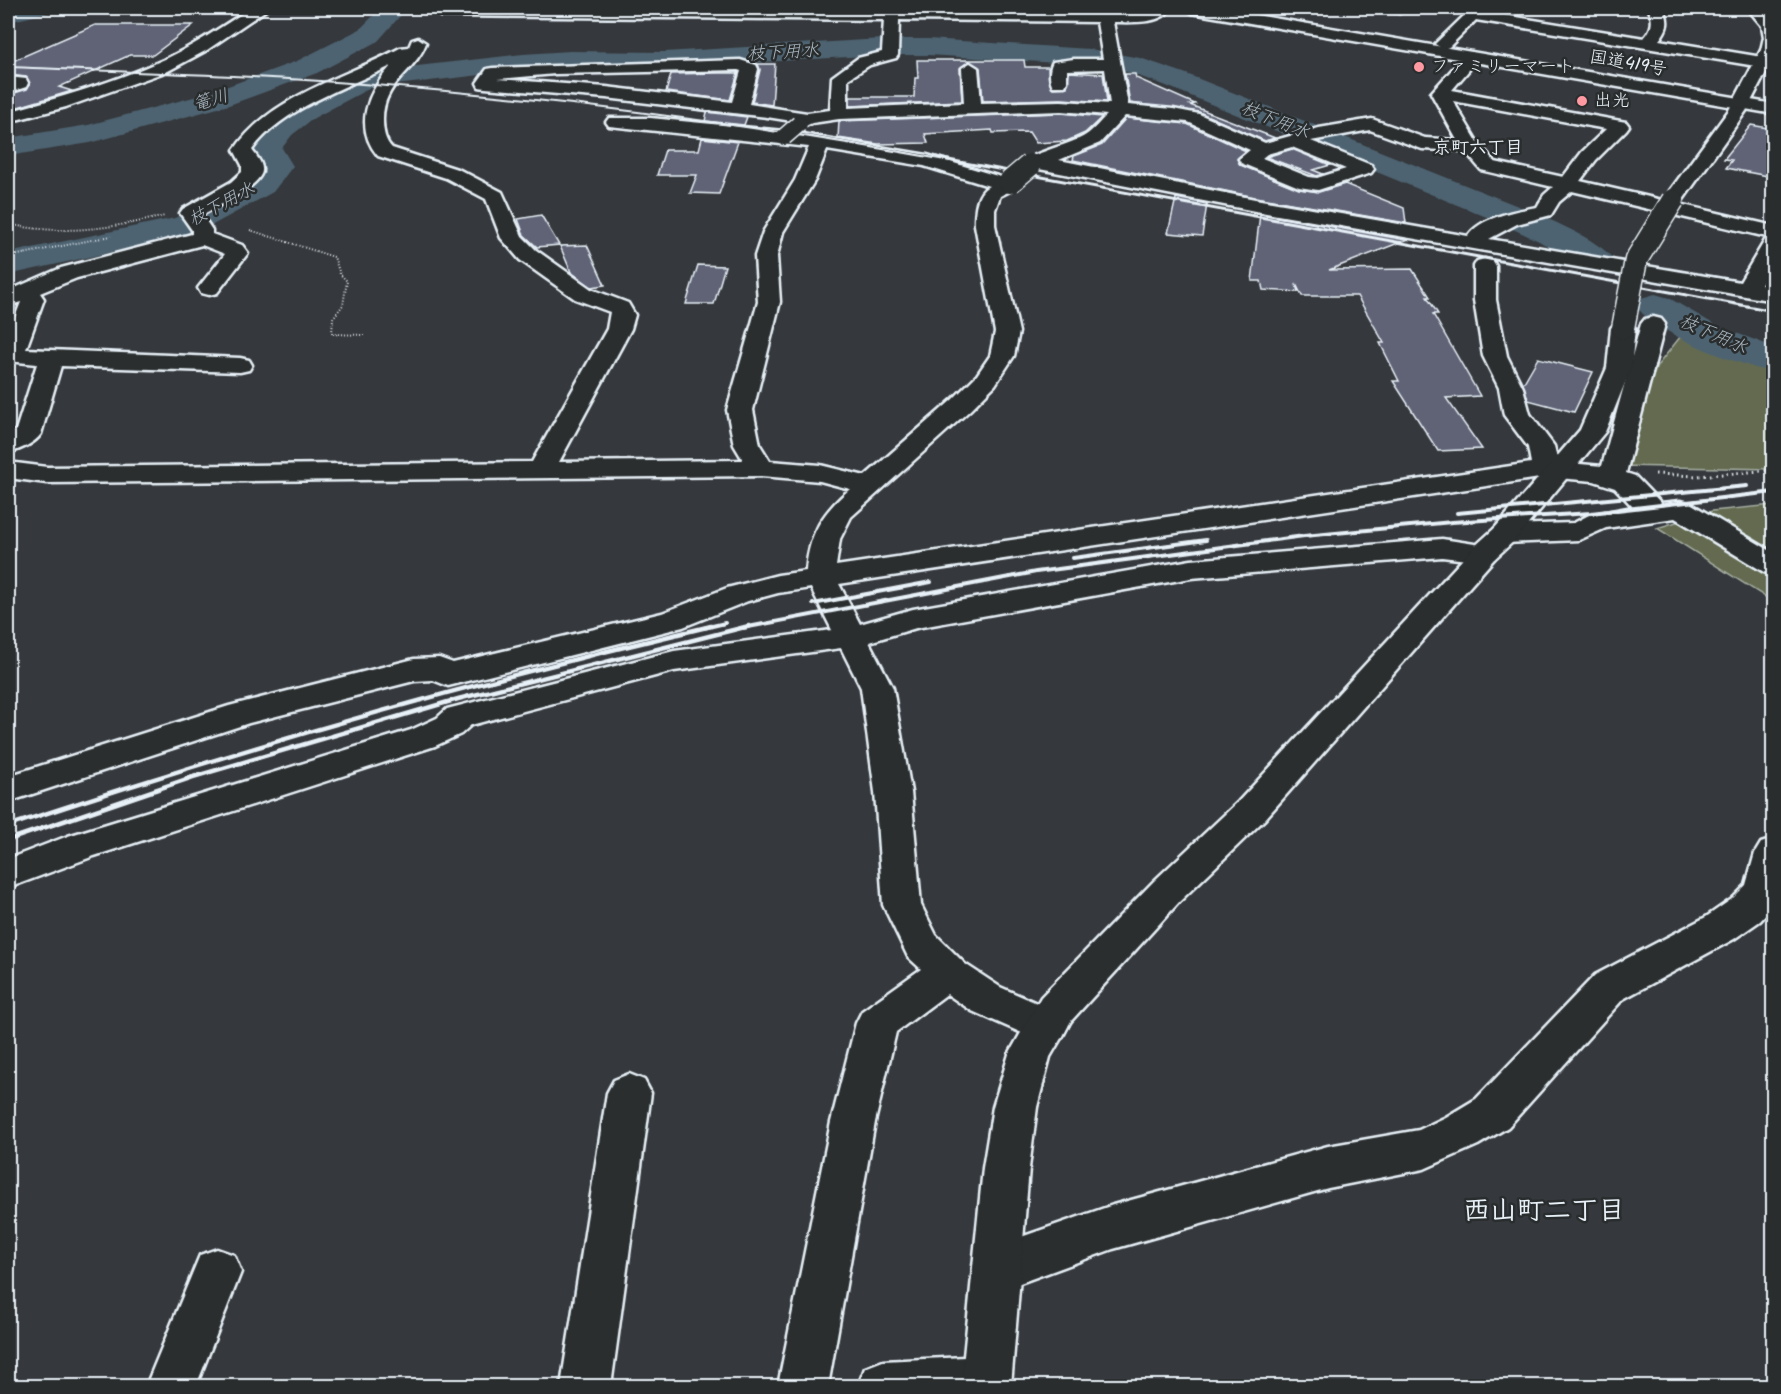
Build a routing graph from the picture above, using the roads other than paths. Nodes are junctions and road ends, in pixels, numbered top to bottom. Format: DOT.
graph roads {
  1 [pos="261,8"];
  2 [pos="1164,8"];
  3 [pos="1192,8"];
  4 [pos="1230,8"];
  5 [pos="1391,8"];
  6 [pos="1400,8"];
  7 [pos="1656,8"];
  8 [pos="445,10"];
  9 [pos="1763,10"];
  10 [pos="1471,11"];
  11 [pos="1565,15"];
  12 [pos="892,16"];
  13 [pos="1104,18"];
  14 [pos="1554,28"];
  15 [pos="1649,42"];
  16 [pos="418,43"];
  17 [pos="1443,44"];
  18 [pos="1084,52"];
  19 [pos="1110,57"];
  20 [pos="1472,57"];
  21 [pos="1768,63"];
  22 [pos="970,69"];
  23 [pos="8,82"];
  24 [pos="1059,82"];
  25 [pos="8,88"];
  26 [pos="1440,93"];
  27 [pos="1742,100"];
  28 [pos="1773,102"];
  29 [pos="739,108"];
  30 [pos="973,108"];
  31 [pos="1773,110"];
  32 [pos="1120,111"];
  33 [pos="839,114"];
  34 [pos="8,117"];
  35 [pos="615,122"];
  36 [pos="797,127"];
  37 [pos="1295,139"];
  38 [pos="820,143"];
  39 [pos="1470,146"];
  40 [pos="1264,149"];
  41 [pos="1033,163"];
  42 [pos="1009,183"];
  43 [pos="1567,185"];
  44 [pos="198,225"];
  45 [pos="1773,232"];
  46 [pos="1773,241"];
  47 [pos="1482,255"];
  48 [pos="209,288"];
  49 [pos="1747,290"];
  50 [pos="1773,294"];
  51 [pos="17,295"];
  52 [pos="1653,324"];
  53 [pos="51,358"];
  54 [pos="240,365"];
  55 [pos="8,445"];
  56 [pos="761,468"];
  57 [pos="8,470"];
  58 [pos="1553,470"];
  59 [pos="540,471"];
  60 [pos="1609,473"];
  61 [pos="869,485"];
  62 [pos="1654,513"];
  63 [pos="1495,544"];
  64 [pos="1773,566"];
  65 [pos="821,578"];
  66 [pos="851,637"];
  67 [pos="8,789"];
  68 [pos="1773,854"];
  69 [pos="8,874"];
  70 [pos="946,972"];
  71 [pos="1047,1026"];
  72 [pos="629,1093"];
  73 [pos="998,1268"];
  74 [pos="217,1272"];
  75 [pos="986,1384"];
  76 [pos="171,1386"];
  77 [pos="586,1386"];
  78 [pos="803,1386"];
  79 [pos="883,1386"];
  1 -- 34 [label="main road"];
  2 -- 13 [label="main road"];
  3 -- 20 [label="main road, 国道419号"];
  4 -- 17 [label="main road, 国道419号"];
  5 -- 6 [label="main road"];
  7 -- 15 [label="main road"];
  8 -- 12 [label="main road"];
  8 -- 16 [label="main road"];
  9 -- 21 [label="main road"];
  10 -- 14 [label="main road"];
  10 -- 17 [label="main road"];
  11 -- 14 [label="main road"];
  12 -- 13 [label="main road"];
  12 -- 33 [label="main road"];
  13 -- 19 [label="main road"];
  14 -- 15 [label="main road"];
  15 -- 21 [label="main road"];
  16 -- 44 [label="main road"];
  16 -- 59 [label="main road"];
  17 -- 27 [label="main road, 国道419号"];
  18 -- 19 [label="main road"];
  19 -- 24 [label="main road"];
  19 -- 32 [label="main road"];
  20 -- 26 [label="main road"];
  20 -- 27 [label="main road, 国道419号"];
  21 -- 27 [label="main road"];
  22 -- 30 [label="main road"];
  23 -- 25 [label="main road"];
  26 -- 39 [label="main road"];
  26 -- 43 [label="main road"];
  27 -- 28 [label="main road, 国道419号"];
  27 -- 31 [label="main road, 国道419号"];
  27 -- 58 [label="main road, bridge"];
  29 -- 29 [label="main road"];
  29 -- 36 [label="main road"];
  30 -- 32 [label="main road"];
  30 -- 33 [label="main road"];
  32 -- 40 [label="main road"];
  32 -- 41 [label="main road"];
  33 -- 36 [label="main road"];
  35 -- 36 [label="main road"];
  36 -- 38 [label="main road"];
  37 -- 39 [label="main road"];
  37 -- 40 [label="main road"];
  37 -- 40 [label="main road"];
  38 -- 42 [label="main road"];
  38 -- 56 [label="main road"];
  39 -- 43 [label="main road"];
  41 -- 42 [label="main road, bridge"];
  41 -- 47 [label="main road"];
  42 -- 61 [label="main road"];
  43 -- 45 [label="main road"];
  43 -- 47 [label="main road"];
  44 -- 48 [label="main road"];
  44 -- 51 [label="main road"];
  46 -- 49 [label="main road"];
  47 -- 49 [label="main road"];
  47 -- 58 [label="main road"];
  49 -- 50 [label="main road"];
  51 -- 53 [label="main road"];
  52 -- 60 [label="main road"];
  53 -- 54 [label="main road"];
  53 -- 55 [label="main road"];
  56 -- 59 [label="main road"];
  56 -- 61 [label="main road"];
  57 -- 59 [label="main road"];
  58 -- 60 [label="main road"];
  58 -- 63 [label="main road"];
  58 -- 65 [label="main road"];
  60 -- 62 [label="main road"];
  61 -- 65 [label="main road"];
  62 -- 63 [label="main road"];
  62 -- 64 [label="main road"];
  63 -- 66 [label="main road"];
  63 -- 71 [label="main road"];
  65 -- 66 [label="main road"];
  65 -- 67 [label="main road"];
  66 -- 69 [label="main road"];
  66 -- 70 [label="main road"];
  68 -- 73 [label="main road"];
  70 -- 71 [label="main road"];
  70 -- 78 [label="main road"];
  71 -- 73 [label="main road"];
  72 -- 77 [label="main road"];
  73 -- 75 [label="main road"];
  74 -- 76 [label="main road"];
  75 -- 79 [label="main road"];
}
